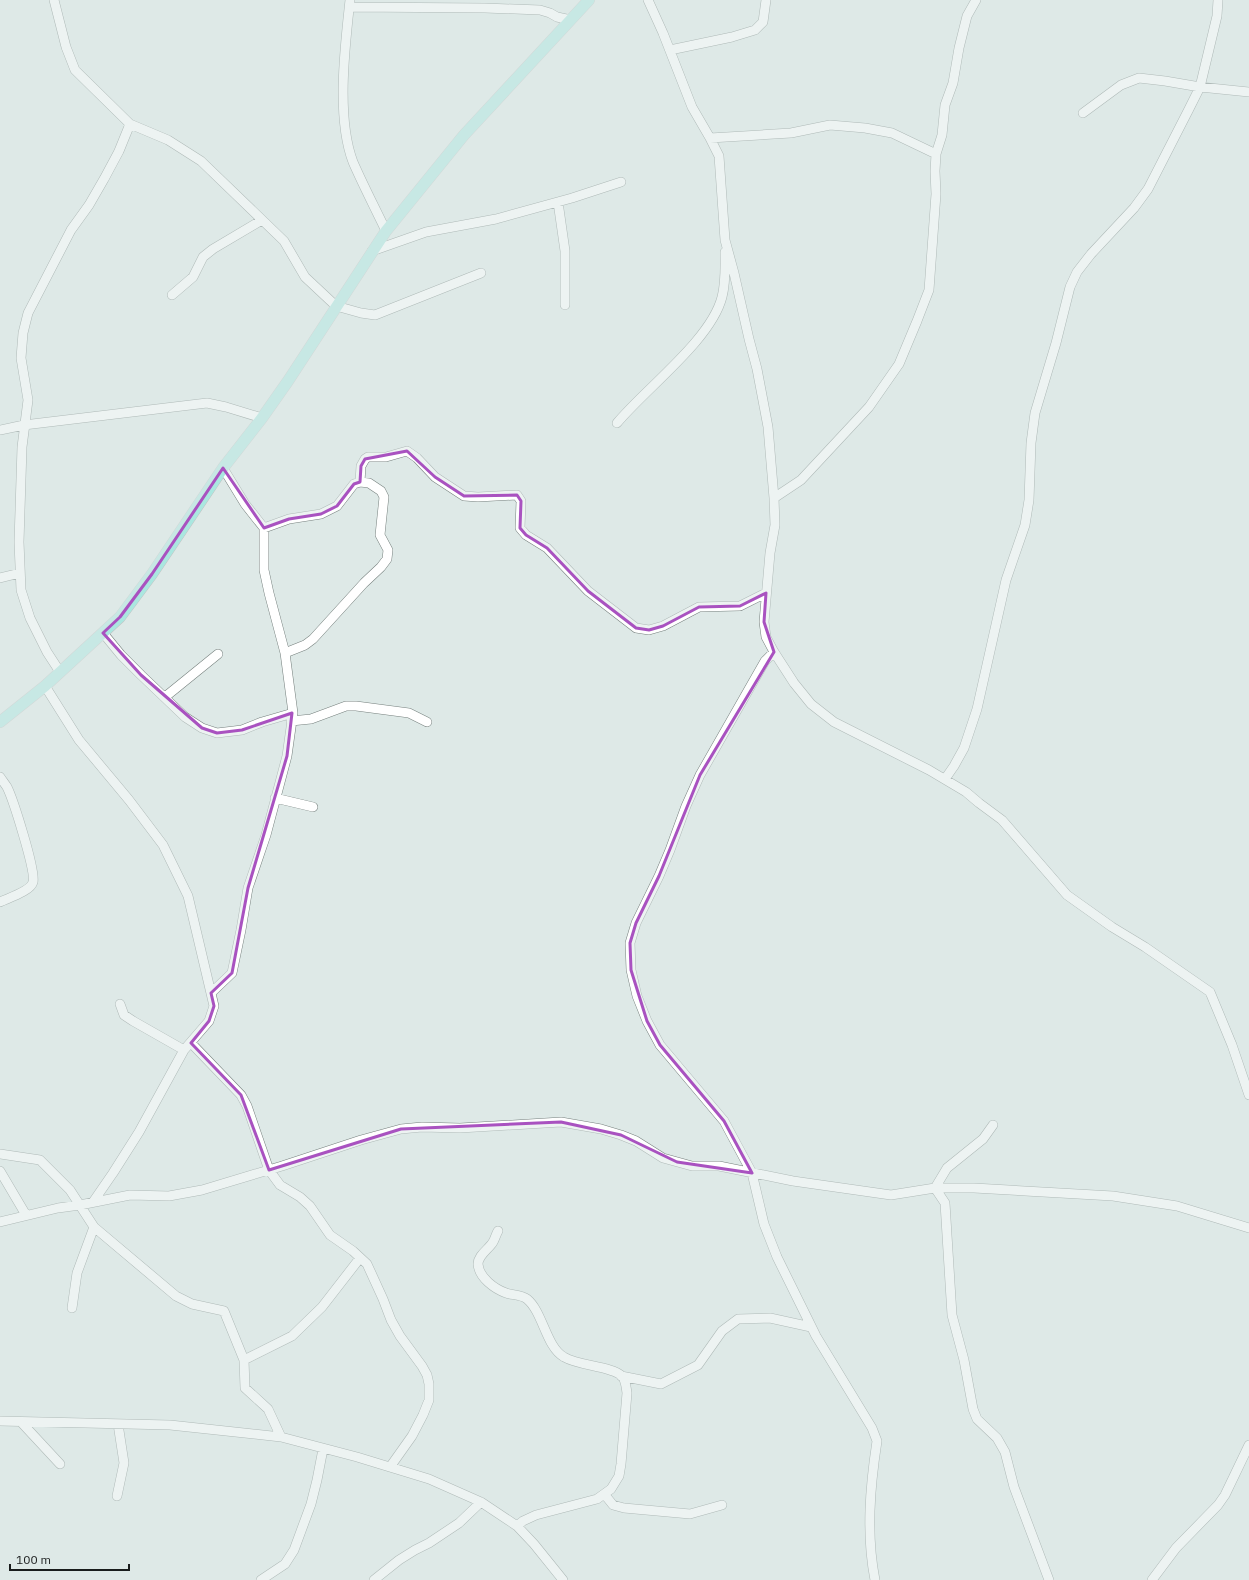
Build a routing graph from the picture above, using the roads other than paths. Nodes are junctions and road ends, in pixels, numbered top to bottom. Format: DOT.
graph roads {
  1 [pos="54,0"];
  2 [pos="590,0"];
  3 [pos="648,0"];
  4 [pos="766,0"];
  5 [pos="976,0"];
  6 [pos="1218,0"];
  7 [pos="350,3"];
  8 [pos="440,4"];
  9 [pos="485,4"];
  10 [pos="571,20"];
  11 [pos="670,50"];
  12 [pos="1200,87"];
  13 [pos="1249,92"];
  14 [pos="1083,113"];
  15 [pos="130,124"];
  16 [pos="710,138"];
  17 [pos="936,154"];
  18 [pos="621,182"];
  19 [pos="558,202"];
  20 [pos="262,220"];
  21 [pos="386,231"];
  22 [pos="725,240"];
  23 [pos="372,252"];
  24 [pos="480,273"];
  25 [pos="172,295"];
  26 [pos="565,305"];
  27 [pos="336,306"];
  28 [pos="262,418"];
  29 [pos="617,422"];
  30 [pos="24,425"];
  31 [pos="0,430"];
  32 [pos="223,468"];
  33 [pos="360,482"];
  34 [pos="774,498"];
  35 [pos="264,528"];
  36 [pos="20,573"];
  37 [pos="0,578"];
  38 [pos="766,593"];
  39 [pos="103,633"];
  40 [pos="774,652"];
  41 [pos="286,653"];
  42 [pos="218,654"];
  43 [pos="60,672"];
  44 [pos="45,686"];
  45 [pos="165,697"];
  46 [pos="292,717"];
  47 [pos="0,722"];
  48 [pos="427,722"];
  49 [pos="0,777"];
  50 [pos="945,779"];
  51 [pos="275,798"];
  52 [pos="313,807"];
  53 [pos="0,902"];
  54 [pos="211,993"];
  55 [pos="120,1004"];
  56 [pos="191,1043"];
  57 [pos="184,1050"];
  58 [pos="1249,1095"];
  59 [pos="993,1125"];
  60 [pos="0,1154"];
  61 [pos="269,1170"];
  62 [pos="0,1171"];
  63 [pos="752,1173"];
  64 [pos="935,1188"];
  65 [pos="93,1202"];
  66 [pos="80,1205"];
  67 [pos="26,1215"];
  68 [pos="0,1222"];
  69 [pos="94,1227"];
  70 [pos="1249,1228"];
  71 [pos="498,1231"];
  72 [pos="360,1258"];
  73 [pos="72,1308"];
  74 [pos="811,1327"];
  75 [pos="244,1360"];
  76 [pos="621,1376"];
  77 [pos="0,1421"];
  78 [pos="21,1422"];
  79 [pos="118,1424"];
  80 [pos="281,1437"];
  81 [pos="1249,1444"];
  82 [pos="323,1449"];
  83 [pos="60,1464"];
  84 [pos="390,1467"];
  85 [pos="604,1495"];
  86 [pos="117,1496"];
  87 [pos="481,1502"];
  88 [pos="722,1505"];
  89 [pos="517,1526"];
  90 [pos="262,1580"];
  91 [pos="374,1580"];
  92 [pos="563,1580"];
  93 [pos="875,1580"];
  94 [pos="1049,1580"];
  95 [pos="1152,1580"];
  1 -- 15 [label="street"];
  2 -- 10 [label="main road"];
  3 -- 11 [label="street"];
  4 -- 11 [label="street"];
  5 -- 17 [label="street"];
  6 -- 12 [label="street"];
  7 -- 8 [label="street"];
  7 -- 21 [label="street"];
  8 -- 9 [label="street"];
  9 -- 10 [label="street"];
  10 -- 21 [label="main road"];
  11 -- 16 [label="street"];
  12 -- 13 [label="street"];
  12 -- 14 [label="street"];
  12 -- 50 [label="street"];
  15 -- 20 [label="street"];
  15 -- 30 [label="street"];
  16 -- 17 [label="street"];
  16 -- 22 [label="street"];
  17 -- 34 [label="street"];
  18 -- 19 [label="street"];
  19 -- 23 [label="street"];
  19 -- 26 [label="street"];
  20 -- 25 [label="street"];
  20 -- 27 [label="street"];
  21 -- 23 [label="main road"];
  22 -- 29 [label="street"];
  22 -- 34 [label="street"];
  23 -- 27 [label="main road"];
  24 -- 27 [label="street"];
  27 -- 28 [label="main road"];
  28 -- 30 [label="street"];
  28 -- 32 [label="main road"];
  30 -- 31 [label="street"];
  30 -- 36 [label="street"];
  32 -- 35 [label="street"];
  32 -- 39 [label="main road"];
  33 -- 35 [label="street"];
  33 -- 38 [label="street"];
  33 -- 41 [label="street"];
  34 -- 38 [label="street"];
  35 -- 41 [label="street"];
  36 -- 37 [label="street"];
  36 -- 43 [label="street"];
  38 -- 40 [label="street"];
  39 -- 43 [label="main road"];
  39 -- 45 [label="street"];
  40 -- 50 [label="street"];
  40 -- 63 [label="street"];
  41 -- 46 [label="street"];
  42 -- 45 [label="street"];
  43 -- 44 [label="main road"];
  44 -- 47 [label="main road"];
  44 -- 54 [label="street"];
  45 -- 46 [label="street"];
  46 -- 48 [label="street"];
  46 -- 51 [label="street"];
  49 -- 53 [label="street"];
  50 -- 58 [label="street"];
  51 -- 52 [label="street"];
  51 -- 54 [label="street"];
  54 -- 56 [label="street"];
  55 -- 57 [label="street"];
  56 -- 57 [label="street"];
  56 -- 61 [label="street"];
  57 -- 65 [label="street"];
  59 -- 64 [label="street"];
  60 -- 66 [label="street"];
  61 -- 63 [label="street"];
  61 -- 65 [label="street"];
  61 -- 72 [label="street"];
  62 -- 67 [label="street"];
  63 -- 64 [label="street"];
  63 -- 74 [label="street"];
  64 -- 70 [label="street"];
  64 -- 94 [label="street"];
  65 -- 66 [label="street"];
  66 -- 67 [label="street"];
  66 -- 69 [label="street"];
  67 -- 68 [label="street"];
  69 -- 73 [label="street"];
  69 -- 75 [label="street"];
  71 -- 76 [label="street"];
  72 -- 75 [label="street"];
  72 -- 84 [label="street"];
  74 -- 76 [label="street"];
  74 -- 93 [label="street"];
  75 -- 80 [label="street"];
  76 -- 85 [label="street"];
  77 -- 78 [label="street"];
  78 -- 79 [label="street"];
  78 -- 83 [label="street"];
  79 -- 80 [label="street"];
  79 -- 86 [label="street"];
  80 -- 82 [label="street"];
  81 -- 95 [label="street"];
  82 -- 84 [label="street"];
  82 -- 90 [label="street"];
  84 -- 87 [label="street"];
  85 -- 88 [label="street"];
  85 -- 89 [label="street"];
  87 -- 89 [label="street"];
  87 -- 91 [label="street"];
  89 -- 92 [label="street"];
}
